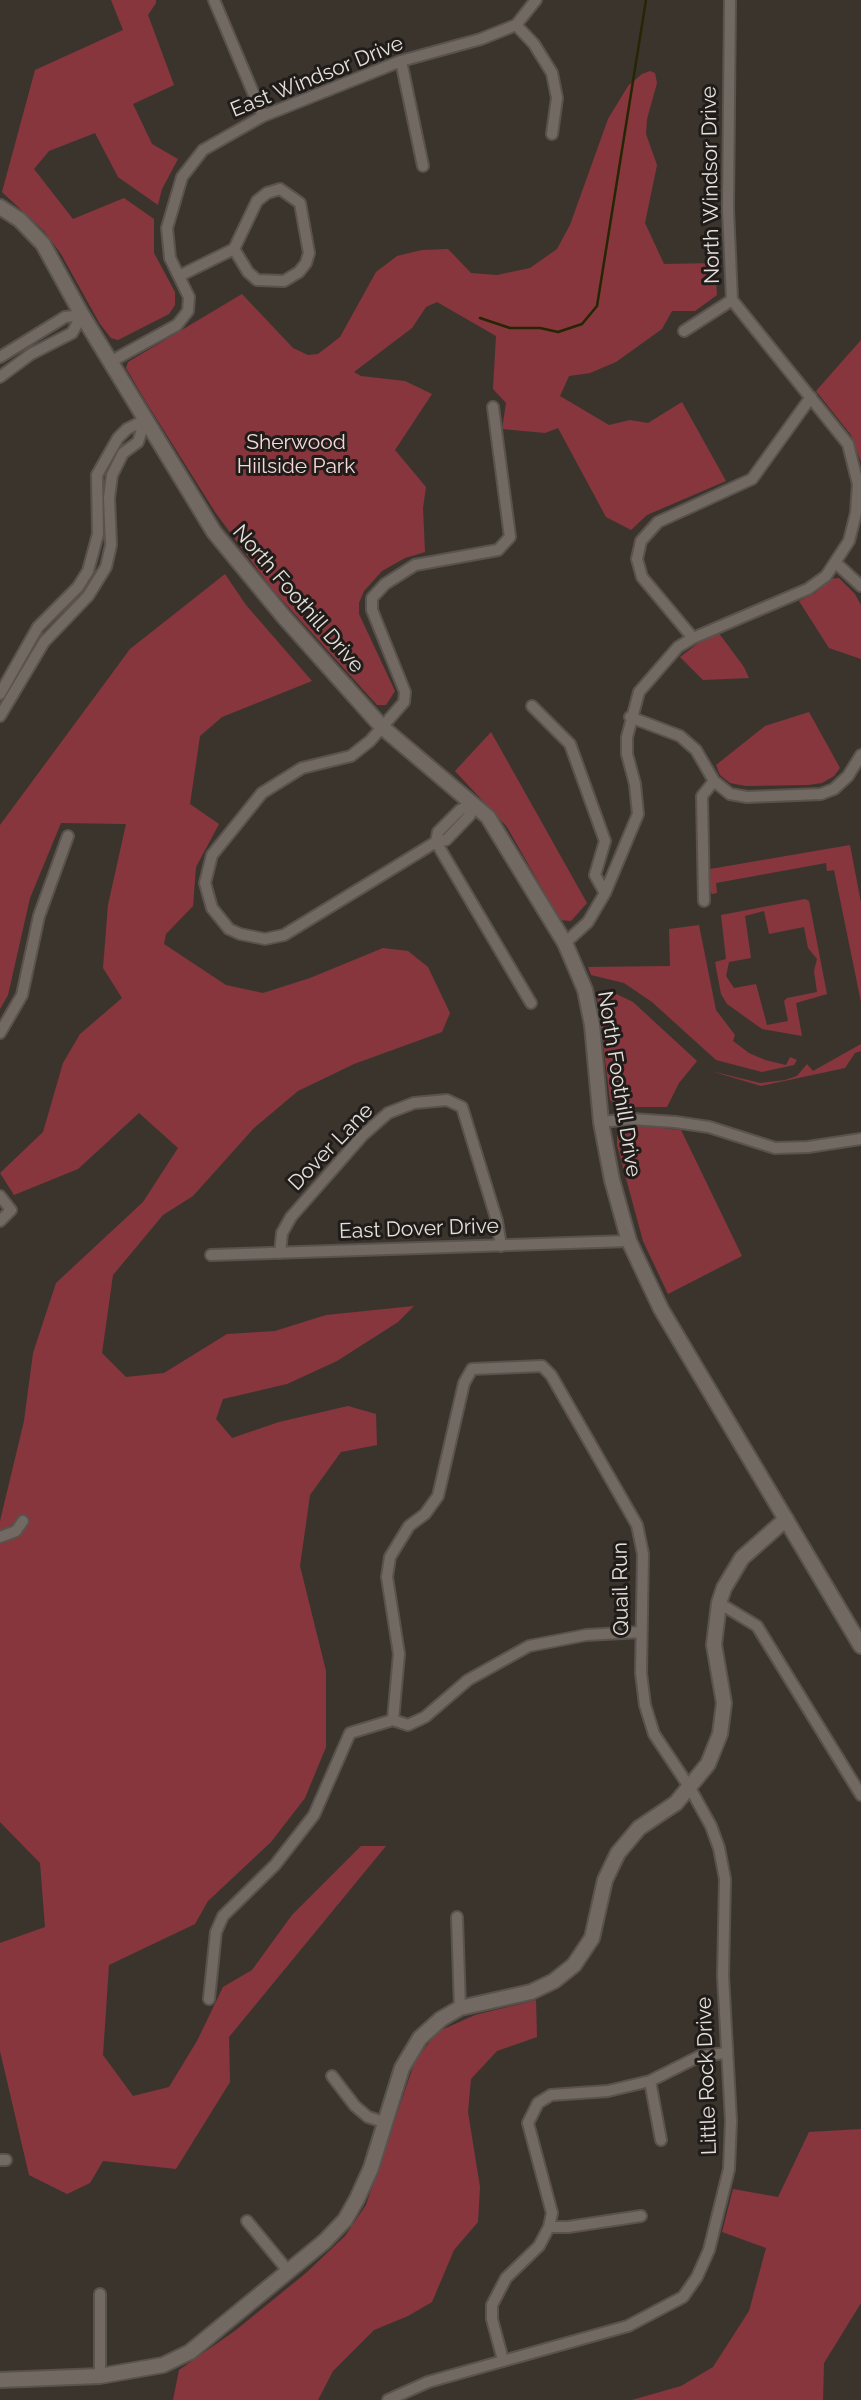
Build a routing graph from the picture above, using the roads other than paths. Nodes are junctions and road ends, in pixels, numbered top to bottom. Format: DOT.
graph roads {
  1 [pos="214,0"];
  2 [pos="536,0"];
  3 [pos="730,0"];
  4 [pos="516,25"];
  5 [pos="401,61"];
  6 [pos="263,116"];
  7 [pos="552,134"];
  8 [pos="424,166"];
  9 [pos="0,207"];
  10 [pos="234,249"];
  11 [pos="179,276"];
  12 [pos="732,300"];
  13 [pos="82,315"];
  14 [pos="684,331"];
  15 [pos="0,357"];
  16 [pos="110,362"];
  17 [pos="0,377"];
  18 [pos="811,397"];
  19 [pos="493,407"];
  20 [pos="145,420"];
  21 [pos="109,450"];
  22 [pos="120,458"];
  23 [pos="859,484"];
  24 [pos="836,563"];
  25 [pos="861,586"];
  26 [pos="693,638"];
  27 [pos="24,650"];
  28 [pos="36,658"];
  29 [pos="0,694"];
  30 [pos="532,706"];
  31 [pos="0,716"];
  32 [pos="630,717"];
  33 [pos="382,727"];
  34 [pos="861,755"];
  35 [pos="714,781"];
  36 [pos="472,803"];
  37 [pos="68,836"];
  38 [pos="436,842"];
  39 [pos="605,893"];
  40 [pos="704,901"];
  41 [pos="565,943"];
  42 [pos="531,1003"];
  43 [pos="0,1033"];
  44 [pos="601,1122"];
  45 [pos="861,1139"];
  46 [pos="0,1196"];
  47 [pos="0,1221"];
  48 [pos="629,1241"];
  49 [pos="501,1246"];
  50 [pos="280,1253"];
  51 [pos="211,1255"];
  52 [pos="786,1520"];
  53 [pos="23,1521"];
  54 [pos="0,1537"];
  55 [pos="719,1603"];
  56 [pos="641,1632"];
  57 [pos="859,1637"];
  58 [pos="393,1720"];
  59 [pos="690,1788"];
  60 [pos="861,1795"];
  61 [pos="457,1917"];
  62 [pos="209,1999"];
  63 [pos="460,2008"];
  64 [pos="726,2053"];
  65 [pos="332,2076"];
  66 [pos="650,2081"];
  67 [pos="384,2122"];
  68 [pos="661,2140"];
  69 [pos="641,2216"];
  70 [pos="247,2221"];
  71 [pos="549,2227"];
  72 [pos="289,2272"];
  73 [pos="100,2294"];
  74 [pos="503,2360"];
  75 [pos="100,2376"];
  76 [pos="0,2379"];
  77 [pos="388,2400"];
  1 -- 6 [label="street"];
  2 -- 4 [label="street, East Windsor Drive"];
  3 -- 12 [label="street, North Windsor Drive"];
  4 -- 5 [label="street, East Windsor Drive"];
  4 -- 7 [label="street"];
  5 -- 6 [label="street, East Windsor Drive"];
  5 -- 8 [label="street"];
  6 -- 11 [label="street, East Windsor Drive"];
  9 -- 13 [label="street, North Foothill Drive"];
  10 -- 10 [label="street"];
  10 -- 11 [label="street"];
  11 -- 16 [label="street, East Windsor Drive"];
  12 -- 14 [label="street"];
  12 -- 18 [label="street, North Windsor Drive"];
  13 -- 15 [label="street"];
  13 -- 16 [label="street, North Foothill Drive"];
  13 -- 17 [label="street"];
  16 -- 20 [label="street, North Foothill Drive"];
  18 -- 23 [label="street, North Windsor Drive"];
  18 -- 26 [label="street"];
  19 -- 33 [label="street"];
  20 -- 21 [label="street"];
  20 -- 22 [label="street"];
  20 -- 33 [label="street, North Foothill Drive"];
  21 -- 22 [label="street"];
  21 -- 27 [label="street"];
  22 -- 28 [label="street"];
  23 -- 24 [label="street, North Windsor Drive"];
  24 -- 25 [label="street"];
  24 -- 26 [label="street, North Windsor Drive"];
  26 -- 32 [label="street, North Windsor Drive"];
  27 -- 28 [label="street"];
  27 -- 29 [label="street"];
  28 -- 31 [label="street"];
  30 -- 39 [label="street"];
  32 -- 35 [label="street"];
  32 -- 39 [label="street, North Windsor Drive"];
  33 -- 36 [label="street, North Foothill Drive"];
  33 -- 38 [label="street"];
  34 -- 35 [label="street"];
  35 -- 40 [label="street"];
  36 -- 38 [label="street"];
  36 -- 41 [label="street, North Foothill Drive"];
  37 -- 43 [label="street"];
  38 -- 42 [label="street"];
  39 -- 41 [label="street, North Windsor Drive"];
  41 -- 44 [label="street, North Foothill Drive"];
  44 -- 45 [label="street"];
  44 -- 48 [label="street, North Foothill Drive"];
  46 -- 47 [label="street"];
  48 -- 49 [label="street, East Dover Drive"];
  48 -- 52 [label="street, North Foothill Drive"];
  49 -- 50 [label="street, East Dover Drive"];
  49 -- 50 [label="street, Dover Lane"];
  50 -- 51 [label="street, East Dover Drive"];
  52 -- 55 [label="street"];
  52 -- 57 [label="street, North Foothill Drive"];
  53 -- 54 [label="street"];
  55 -- 59 [label="street"];
  55 -- 60 [label="street"];
  56 -- 58 [label="street"];
  56 -- 58 [label="street, Quail Run"];
  56 -- 59 [label="street, Quail Run"];
  58 -- 62 [label="street"];
  59 -- 63 [label="street"];
  59 -- 64 [label="street, Little Rock Drive"];
  61 -- 63 [label="street"];
  63 -- 67 [label="street"];
  64 -- 66 [label="street"];
  64 -- 74 [label="street, Little Rock Drive"];
  65 -- 67 [label="street"];
  66 -- 68 [label="street"];
  66 -- 71 [label="street"];
  67 -- 72 [label="street"];
  69 -- 71 [label="street"];
  70 -- 72 [label="street"];
  71 -- 74 [label="street"];
  72 -- 75 [label="street"];
  73 -- 75 [label="street"];
  74 -- 77 [label="street, Little Rock Drive"];
  75 -- 76 [label="street"];
}
